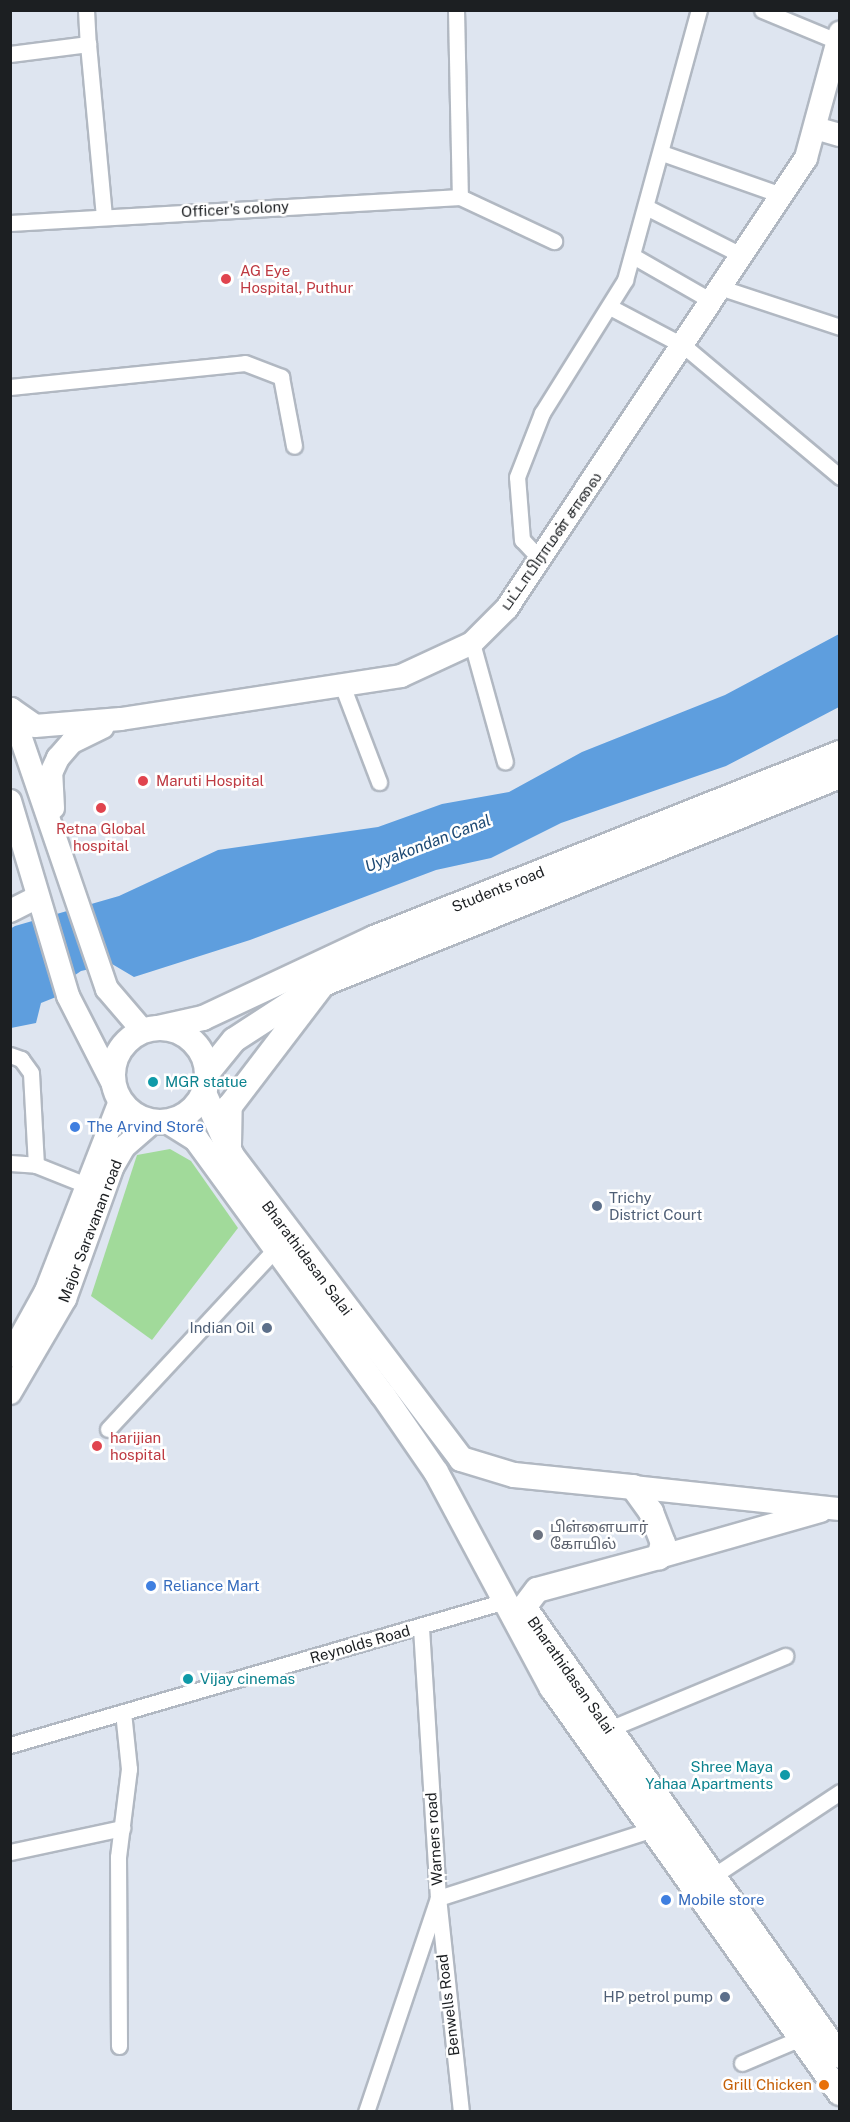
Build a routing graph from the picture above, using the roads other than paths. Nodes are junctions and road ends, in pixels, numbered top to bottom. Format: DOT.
graph roads {
  1 [pos="86,10"];
  2 [pos="456,10"];
  3 [pos="699,10"];
  4 [pos="766,11"];
  5 [pos="838,37"];
  6 [pos="88,44"];
  7 [pos="10,54"];
  8 [pos="815,128"];
  9 [pos="840,135"];
  10 [pos="662,153"];
  11 [pos="781,195"];
  12 [pos="460,197"];
  13 [pos="646,207"];
  14 [pos="104,216"];
  15 [pos="10,223"];
  16 [pos="554,241"];
  17 [pos="633,256"];
  18 [pos="743,256"];
  19 [pos="718,295"];
  20 [pos="610,307"];
  21 [pos="840,327"];
  22 [pos="684,346"];
  23 [pos="10,387"];
  24 [pos="294,446"];
  25 [pos="840,477"];
  26 [pos="540,559"];
  27 [pos="472,643"];
  28 [pos="342,685"];
  29 [pos="11,708"];
  30 [pos="121,719"];
  31 [pos="840,753"];
  32 [pos="505,762"];
  33 [pos="840,777"];
  34 [pos="379,783"];
  35 [pos="10,801"];
  36 [pos="14,826"];
  37 [pos="55,836"];
  38 [pos="38,897"];
  39 [pos="10,911"];
  40 [pos="323,984"];
  41 [pos="150,1029"];
  42 [pos="10,1055"];
  43 [pos="206,1082"];
  44 [pos="116,1093"];
  45 [pos="153,1126"];
  46 [pos="232,1156"];
  47 [pos="10,1163"];
  48 [pos="36,1165"];
  49 [pos="86,1185"];
  50 [pos="276,1248"];
  51 [pos="10,1356"];
  52 [pos="10,1393"];
  53 [pos="108,1429"];
  54 [pos="461,1459"];
  55 [pos="436,1472"];
  56 [pos="633,1487"];
  57 [pos="835,1509"];
  58 [pos="658,1557"];
  59 [pos="502,1602"];
  60 [pos="421,1627"];
  61 [pos="785,1656"];
  62 [pos="123,1712"];
  63 [pos="609,1729"];
  64 [pos="10,1745"];
  65 [pos="840,1792"];
  66 [pos="674,1821"];
  67 [pos="122,1828"];
  68 [pos="652,1830"];
  69 [pos="10,1852"];
  70 [pos="713,1876"];
  71 [pos="438,1898"];
  72 [pos="801,2038"];
  73 [pos="119,2046"];
  74 [pos="840,2056"];
  75 [pos="742,2063"];
  76 [pos="840,2093"];
  77 [pos="366,2112"];
  78 [pos="461,2112"];
  1 -- 6 [label="street"];
  2 -- 12 [label="street"];
  3 -- 10 [label="street"];
  4 -- 5 [label="street"];
  5 -- 8 [label="street, பட்டாபிராமன் சாலை"];
  6 -- 7 [label="street"];
  6 -- 14 [label="street"];
  8 -- 9 [label="street"];
  8 -- 11 [label="street, பட்டாபிராமன் சாலை"];
  10 -- 11 [label="street"];
  10 -- 13 [label="street"];
  11 -- 18 [label="street, பட்டாபிராமன் சாலை"];
  12 -- 14 [label="street, Officer's colony"];
  12 -- 16 [label="street"];
  13 -- 17 [label="street"];
  13 -- 18 [label="street"];
  14 -- 15 [label="street, Officer's colony"];
  17 -- 19 [label="street"];
  17 -- 20 [label="street"];
  18 -- 19 [label="street, பட்டாபிராமன் சாலை"];
  19 -- 21 [label="street"];
  19 -- 22 [label="street, பட்டாபிராமன் சாலை"];
  20 -- 22 [label="street"];
  20 -- 26 [label="street"];
  22 -- 25 [label="street"];
  22 -- 26 [label="street, பட்டாபிராமன் சாலை"];
  23 -- 24 [label="street"];
  26 -- 27 [label="street, பட்டாபிராமன் சாலை"];
  27 -- 28 [label="street, பட்டாபிராமன் சாலை"];
  27 -- 32 [label="street"];
  28 -- 30 [label="street, பட்டாபிராமன் சாலை"];
  28 -- 34 [label="street"];
  29 -- 30 [label="street"];
  29 -- 37 [label="street"];
  30 -- 37 [label="street"];
  31 -- 41 [label="main road, Students road"];
  33 -- 40 [label="main road"];
  35 -- 36 [label="street"];
  36 -- 38 [label="street"];
  37 -- 41 [label="street"];
  38 -- 39 [label="street"];
  38 -- 44 [label="street"];
  40 -- 43 [label="main road"];
  40 -- 46 [label="main road"];
  41 -- 43 [label="main road"];
  41 -- 44 [label="main road"];
  42 -- 48 [label="street"];
  43 -- 45 [label="main road"];
  43 -- 46 [label="main road, Bharathidasan Salai"];
  44 -- 45 [label="main road"];
  44 -- 49 [label="street, Major Saravanan road"];
  45 -- 50 [label="main road, Bharathidasan Salai"];
  45 -- 52 [label="street, Major Saravanan road"];
  46 -- 54 [label="main road, Bharathidasan Salai"];
  47 -- 48 [label="street"];
  48 -- 49 [label="street"];
  49 -- 51 [label="street, Major Saravanan road"];
  50 -- 53 [label="street"];
  50 -- 55 [label="main road, Bharathidasan Salai"];
  54 -- 55 [label="street"];
  54 -- 56 [label="main road"];
  55 -- 59 [label="main road, Bharathidasan Salai"];
  56 -- 57 [label="street"];
  56 -- 58 [label="main road"];
  57 -- 58 [label="street"];
  58 -- 63 [label="main road, Bharathidasan Salai"];
  59 -- 60 [label="street, Reynolds Road"];
  59 -- 68 [label="main road, Bharathidasan Salai"];
  60 -- 62 [label="street, Reynolds Road"];
  60 -- 71 [label="street, Warners road"];
  61 -- 63 [label="street"];
  62 -- 64 [label="street, Reynolds Road"];
  62 -- 67 [label="street"];
  63 -- 66 [label="main road, Bharathidasan Salai"];
  65 -- 70 [label="street"];
  66 -- 68 [label="street"];
  66 -- 70 [label="main road, Bharathidasan Salai"];
  67 -- 69 [label="street"];
  67 -- 73 [label="street"];
  68 -- 71 [label="street"];
  68 -- 72 [label="main road, Bharathidasan Salai"];
  70 -- 74 [label="main road, Bharathidasan Salai"];
  71 -- 77 [label="street, Warners road"];
  71 -- 78 [label="street, Benwells Road"];
  72 -- 75 [label="street"];
  72 -- 76 [label="main road, Bharathidasan Salai"];
}
